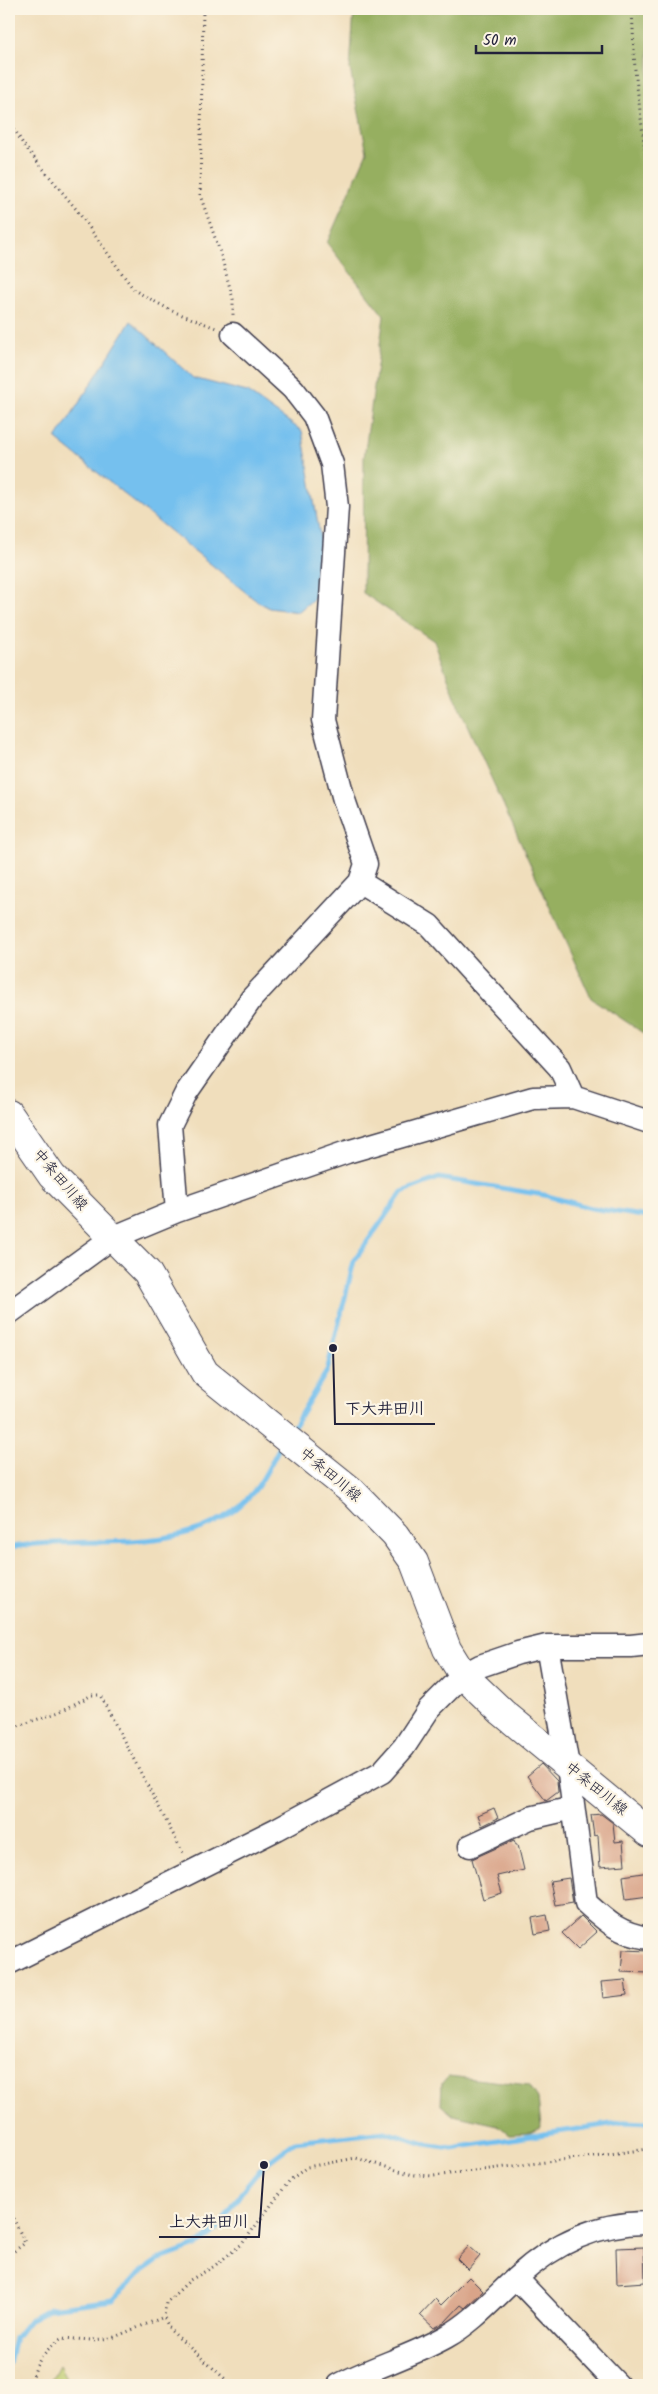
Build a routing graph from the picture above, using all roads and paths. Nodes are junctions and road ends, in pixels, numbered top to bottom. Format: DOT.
graph roads {
  1 [pos="203,9"];
  2 [pos="632,9"];
  3 [pos="9,120"];
  4 [pos="649,168"];
  5 [pos="232,334"];
  6 [pos="360,882"];
  7 [pos="573,1096"];
  8 [pos="9,1114"];
  9 [pos="649,1122"];
  10 [pos="177,1211"];
  11 [pos="112,1238"];
  12 [pos="9,1313"];
  13 [pos="649,1644"];
  14 [pos="547,1646"];
  15 [pos="464,1675"];
  16 [pos="9,1729"];
  17 [pos="568,1766"];
  18 [pos="573,1808"];
  19 [pos="649,1833"];
  20 [pos="470,1846"];
  21 [pos="192,1871"];
  22 [pos="649,1938"];
  23 [pos="9,1962"];
  24 [pos="649,2149"];
  25 [pos="9,2209"];
  26 [pos="649,2223"];
  27 [pos="9,2255"];
  28 [pos="516,2278"];
  29 [pos="164,2317"];
  30 [pos="31,2385"];
  31 [pos="232,2385"];
  32 [pos="339,2385"];
  33 [pos="618,2385"];
  1 -- 5 [label="path"];
  2 -- 4 [label="path"];
  3 -- 5 [label="path"];
  5 -- 6 [label="street"];
  6 -- 7 [label="street"];
  6 -- 10 [label="street"];
  7 -- 9 [label="street"];
  7 -- 10 [label="street"];
  8 -- 11 [label="main road, 中条田川線"];
  10 -- 11 [label="street"];
  11 -- 12 [label="street"];
  11 -- 15 [label="main road, 中条田川線"];
  13 -- 14 [label="street"];
  14 -- 15 [label="street"];
  14 -- 17 [label="street"];
  15 -- 17 [label="main road, 中条田川線"];
  15 -- 21 [label="street"];
  16 -- 21 [label="path"];
  17 -- 18 [label="street"];
  17 -- 19 [label="main road, 中条田川線"];
  18 -- 20 [label="street"];
  18 -- 22 [label="street"];
  21 -- 23 [label="street"];
  24 -- 29 [label="path"];
  25 -- 27 [label="path"];
  26 -- 28 [label="street"];
  28 -- 32 [label="street"];
  28 -- 33 [label="street"];
  29 -- 30 [label="path"];
  29 -- 31 [label="path"];
}
